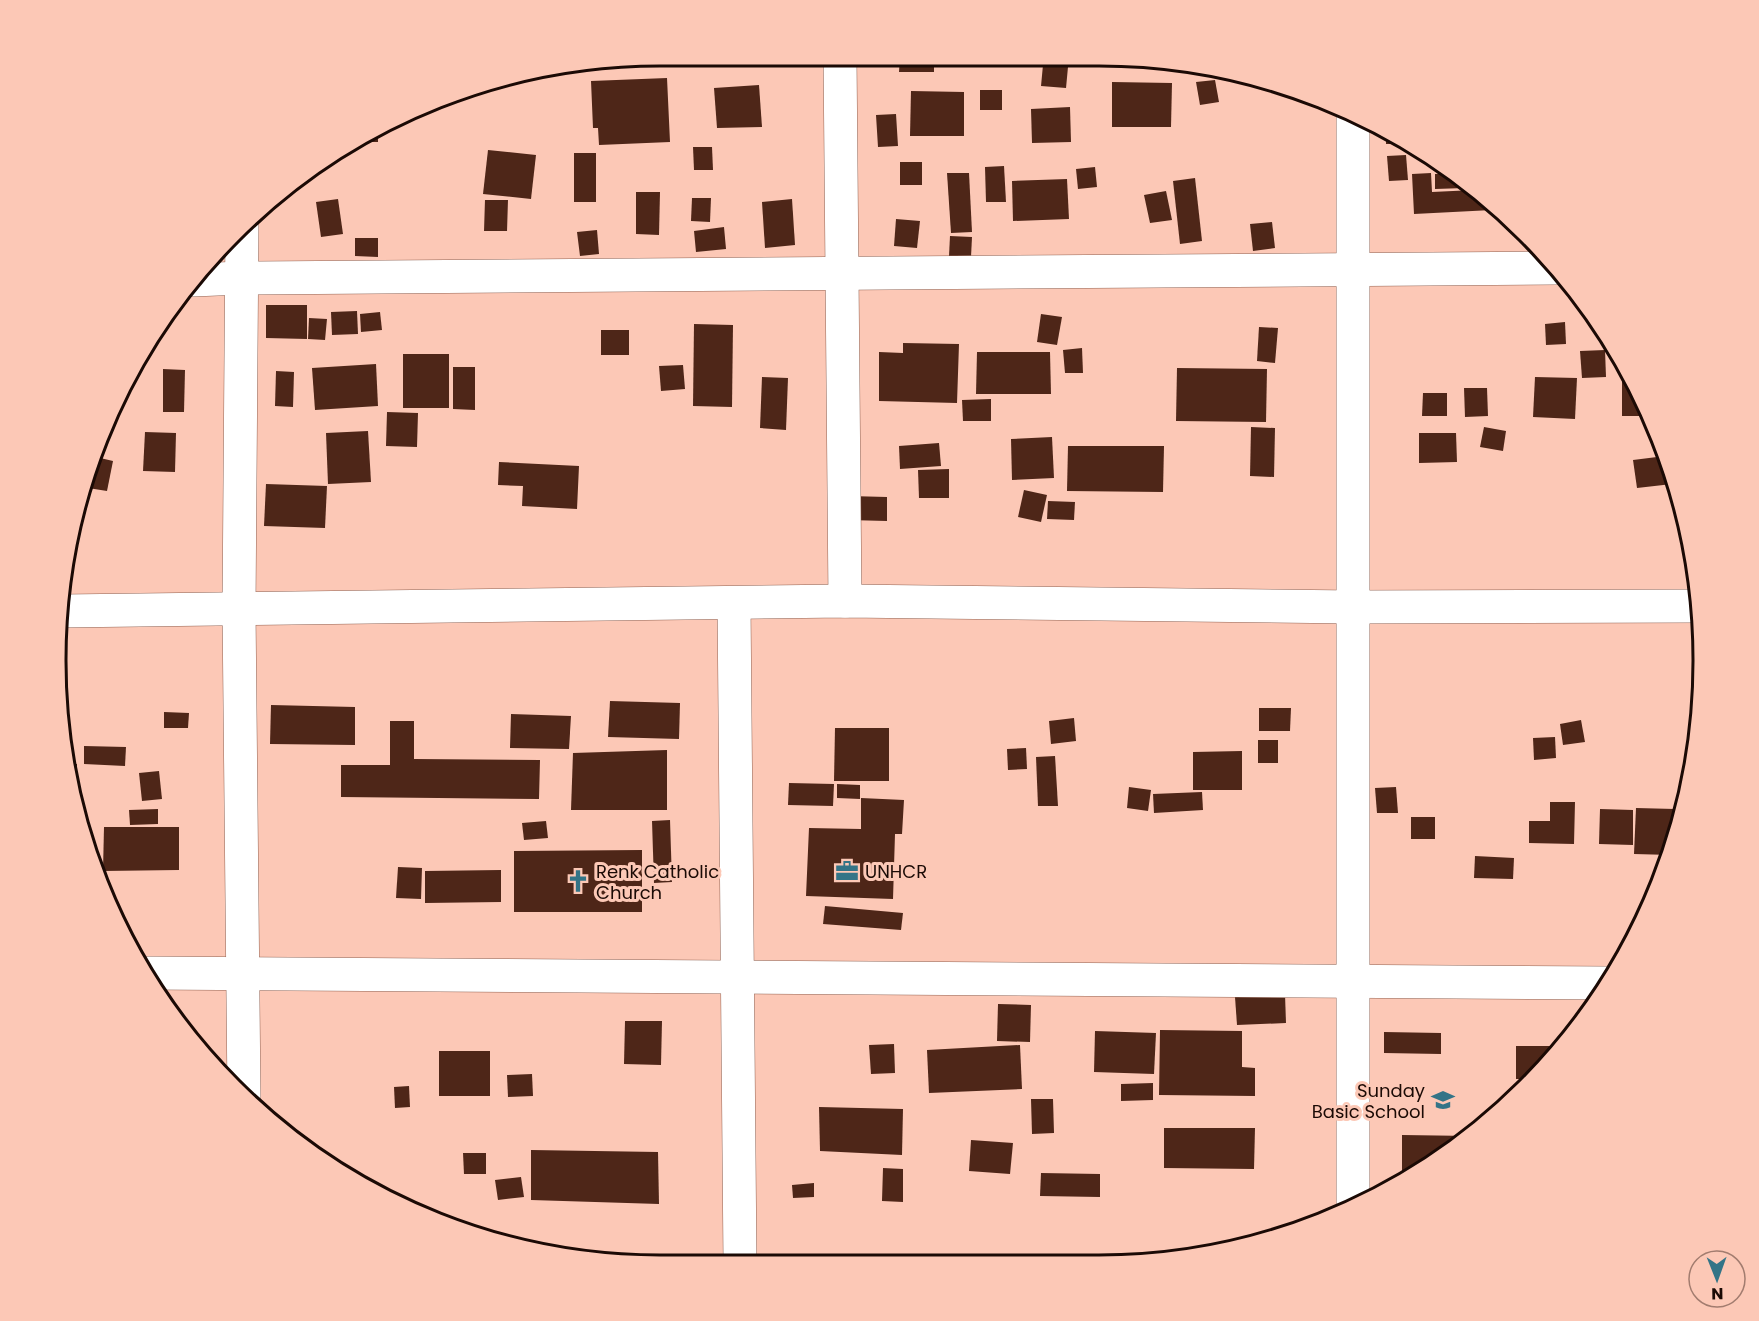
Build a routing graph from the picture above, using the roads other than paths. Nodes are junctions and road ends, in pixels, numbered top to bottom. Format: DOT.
graph roads {
  1 [pos="840,66"];
  2 [pos="1353,123"];
  3 [pos="242,238"];
  4 [pos="1544,268"];
  5 [pos="1354,269"];
  6 [pos="841,273"];
  7 [pos="242,278"];
  8 [pos="205,280"];
  9 [pos="845,601"];
  10 [pos="734,603"];
  11 [pos="1690,606"];
  12 [pos="1354,607"];
  13 [pos="239,609"];
  14 [pos="68,611"];
  15 [pos="155,973"];
  16 [pos="243,974"];
  17 [pos="737,978"];
  18 [pos="1353,983"];
  19 [pos="1598,983"];
  20 [pos="244,1085"];
  21 [pos="1353,1198"];
  22 [pos="740,1255"];
  1 -- 6 [label="street"];
  2 -- 5 [label="street"];
  3 -- 7 [label="street"];
  4 -- 5 [label="street"];
  5 -- 6 [label="street"];
  5 -- 12 [label="street"];
  6 -- 7 [label="street"];
  6 -- 9 [label="street"];
  7 -- 8 [label="street"];
  7 -- 13 [label="street"];
  9 -- 10 [label="street"];
  9 -- 12 [label="street"];
  10 -- 13 [label="street"];
  10 -- 17 [label="street"];
  11 -- 12 [label="street"];
  12 -- 18 [label="street"];
  13 -- 14 [label="street"];
  13 -- 16 [label="street"];
  15 -- 16 [label="street"];
  16 -- 17 [label="street"];
  16 -- 20 [label="street"];
  17 -- 18 [label="street"];
  17 -- 22 [label="street"];
  18 -- 19 [label="street"];
  18 -- 21 [label="street"];
}
